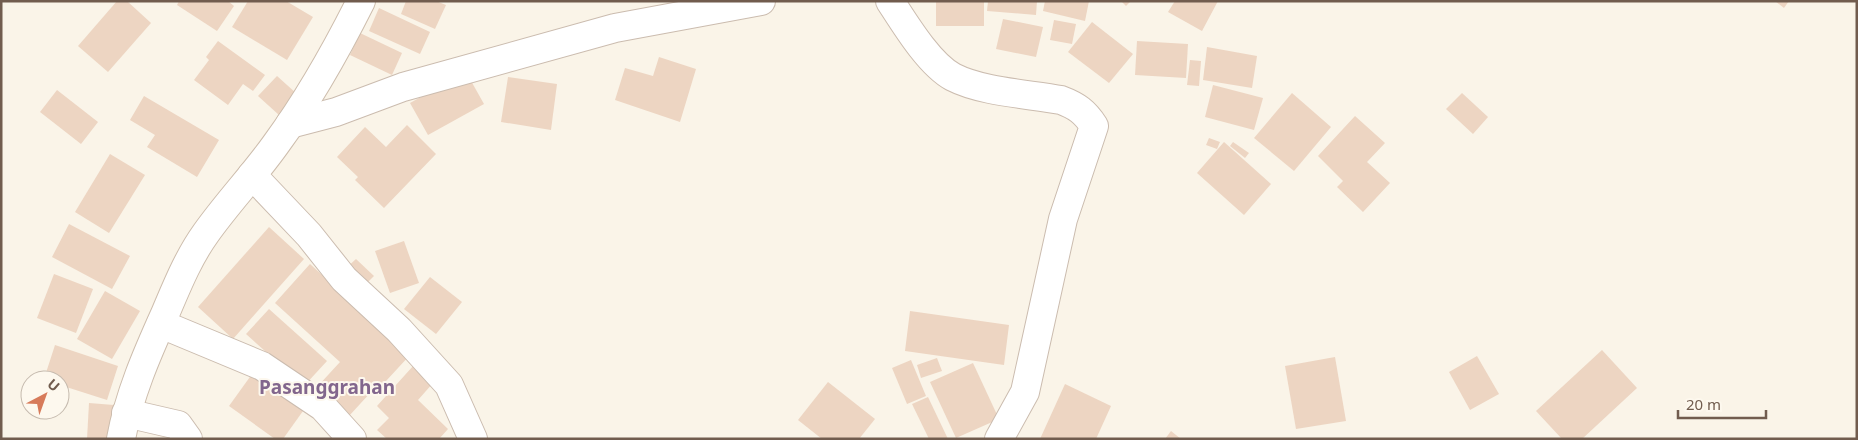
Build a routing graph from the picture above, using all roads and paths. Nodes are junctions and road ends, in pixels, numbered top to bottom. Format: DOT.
graph roads {
  1 [pos="362,1"];
  2 [pos="761,1"];
  3 [pos="890,1"];
  4 [pos="290,124"];
  5 [pos="252,175"];
  6 [pos="161,324"];
  7 [pos="124,426"];
  8 [pos="188,439"];
  9 [pos="352,439"];
  10 [pos="473,439"];
  11 [pos="999,439"];
  1 -- 4 [label="street"];
  2 -- 4 [label="street"];
  3 -- 11 [label="street"];
  4 -- 5 [label="street"];
  5 -- 6 [label="street"];
  5 -- 10 [label="street"];
  6 -- 7 [label="street"];
  6 -- 9 [label="street"];
  7 -- 8 [label="street"];
}
